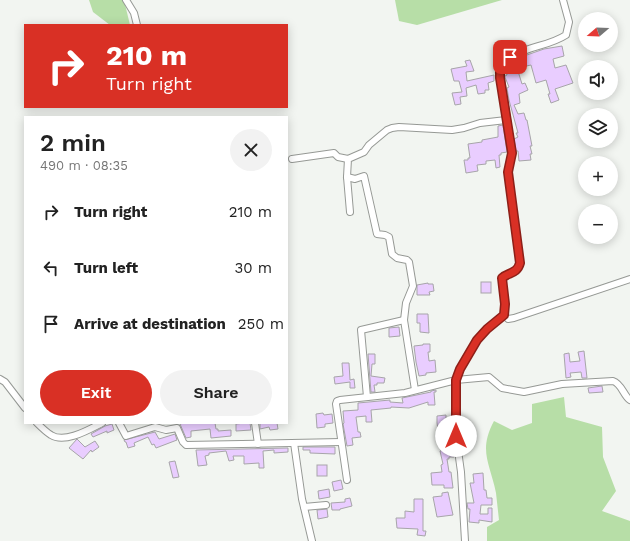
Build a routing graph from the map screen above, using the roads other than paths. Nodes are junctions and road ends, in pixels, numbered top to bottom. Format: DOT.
graph roads {
  1 [pos="126,0"];
  2 [pos="563,0"];
  3 [pos="137,24"];
  4 [pos="506,120"];
  5 [pos="292,159"];
  6 [pos="348,159"];
  7 [pos="347,177"];
  8 [pos="350,212"];
  9 [pos="630,279"];
  10 [pos="504,315"];
  11 [pos="404,320"];
  12 [pos="0,379"];
  13 [pos="456,380"];
  14 [pos="415,390"];
  15 [pos="367,397"];
  16 [pos="630,400"];
  17 [pos="24,407"];
  18 [pos="38,424"];
  19 [pos="100,424"];
  20 [pos="120,424"];
  21 [pos="255,424"];
  22 [pos="341,442"];
  23 [pos="294,443"];
  24 [pos="258,444"];
  25 [pos="347,480"];
  26 [pos="326,505"];
  27 [pos="304,507"];
  28 [pos="312,541"];
  29 [pos="465,541"];
  1 -- 3 [label="street"];
  2 -- 4 [label="street"];
  4 -- 6 [label="street"];
  4 -- 10 [label="street"];
  5 -- 6 [label="street"];
  6 -- 7 [label="street"];
  7 -- 8 [label="street"];
  7 -- 11 [label="street"];
  9 -- 10 [label="street"];
  10 -- 13 [label="street"];
  11 -- 14 [label="street"];
  11 -- 15 [label="street"];
  12 -- 17 [label="street"];
  13 -- 14 [label="street"];
  13 -- 16 [label="street"];
  13 -- 29 [label="street"];
  14 -- 15 [label="street"];
  15 -- 22 [label="street"];
  18 -- 19 [label="street"];
  20 -- 24 [label="street"];
  21 -- 24 [label="street"];
  22 -- 23 [label="street"];
  22 -- 25 [label="street"];
  23 -- 24 [label="street"];
  23 -- 27 [label="street"];
  26 -- 27 [label="street"];
  27 -- 28 [label="street"];
}
